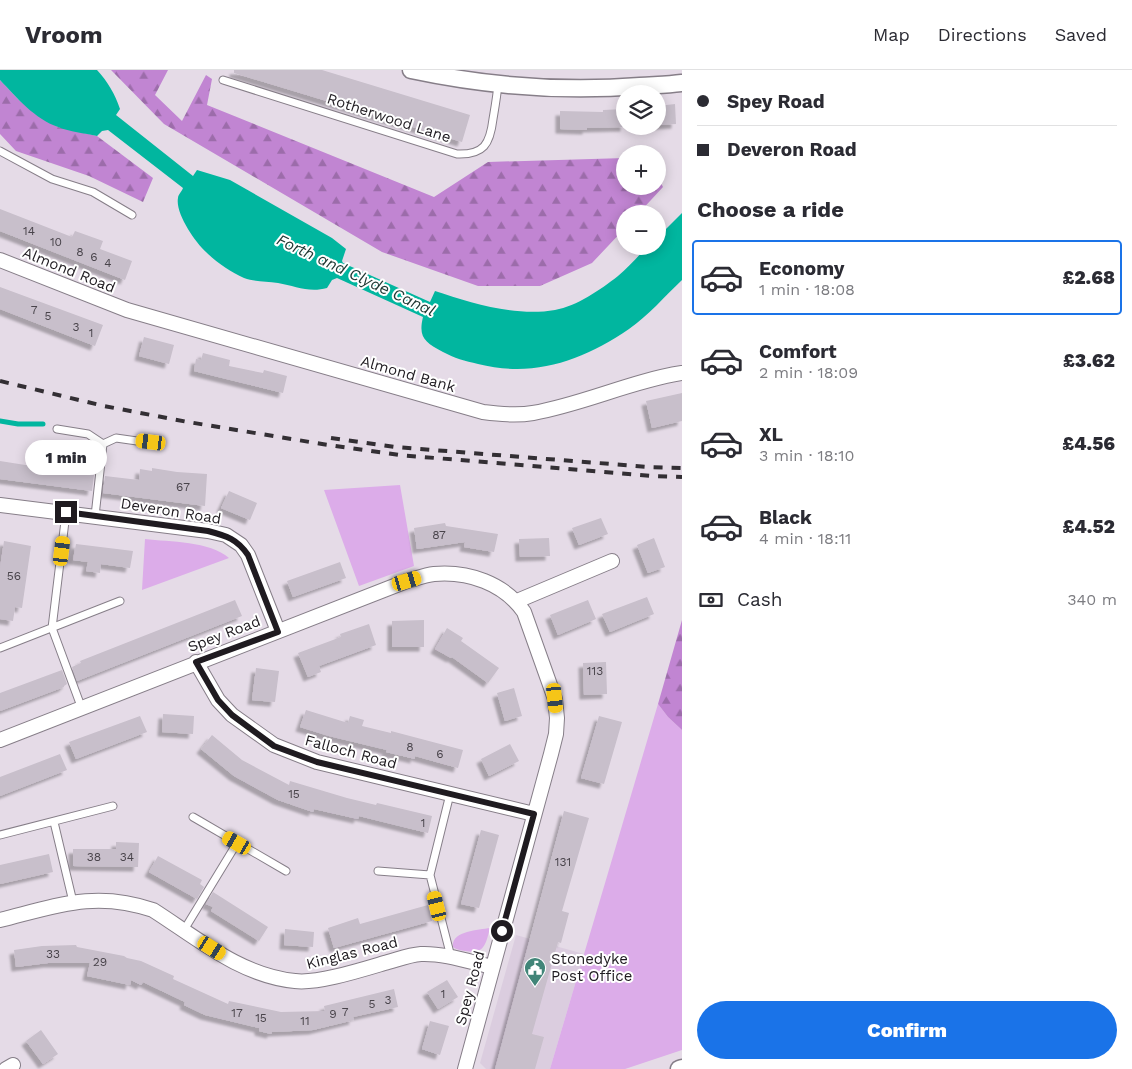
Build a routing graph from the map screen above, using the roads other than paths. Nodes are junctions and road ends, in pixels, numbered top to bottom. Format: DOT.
graph roads {
  1 [pos="411,70"];
  2 [pos="224,80"];
  3 [pos="682,83"];
  4 [pos="498,84"];
  5 [pos="0,151"];
  6 [pos="132,215"];
  7 [pos="0,260"];
  8 [pos="127,310"];
  9 [pos="682,373"];
  10 [pos="57,429"];
  11 [pos="151,442"];
  12 [pos="103,444"];
  13 [pos="0,505"];
  14 [pos="66,512"];
  15 [pos="95,516"];
  16 [pos="612,561"];
  17 [pos="120,601"];
  18 [pos="516,601"];
  19 [pos="52,628"];
  20 [pos="278,632"];
  21 [pos="0,648"];
  22 [pos="196,662"];
  23 [pos="82,709"];
  24 [pos="0,740"];
  25 [pos="450,794"];
  26 [pos="113,806"];
  27 [pos="534,814"];
  28 [pos="193,817"];
  29 [pos="54,822"];
  30 [pos="0,835"];
  31 [pos="237,843"];
  32 [pos="286,871"];
  33 [pos="378,871"];
  34 [pos="430,875"];
  35 [pos="73,902"];
  36 [pos="0,920"];
  37 [pos="184,930"];
  38 [pos="452,958"];
  39 [pos="492,968"];
  40 [pos="465,1069"];
  1 -- 4 [label="street"];
  2 -- 4 [label="lane, Rotherwood Lane"];
  3 -- 4 [label="street"];
  5 -- 6 [label="lane"];
  7 -- 8 [label="street, Almond Road"];
  8 -- 9 [label="street, Almond Bank"];
  10 -- 12 [label="lane"];
  11 -- 12 [label="lane"];
  12 -- 15 [label="lane"];
  13 -- 14 [label="street, Deveron Road"];
  14 -- 15 [label="street, Deveron Road"];
  14 -- 19 [label="lane"];
  15 -- 20 [label="street, Deveron Road"];
  16 -- 18 [label="street"];
  17 -- 19 [label="lane"];
  18 -- 20 [label="street, Spey Road"];
  18 -- 27 [label="street, Spey Road"];
  19 -- 21 [label="lane"];
  19 -- 23 [label="lane"];
  20 -- 22 [label="street, Spey Road"];
  22 -- 23 [label="street, Spey Road"];
  22 -- 25 [label="street, Falloch Road"];
  23 -- 24 [label="street, Spey Road"];
  25 -- 27 [label="street, Falloch Road"];
  25 -- 34 [label="lane"];
  26 -- 29 [label="lane"];
  27 -- 39 [label="street, Spey Road"];
  28 -- 31 [label="lane"];
  29 -- 30 [label="lane"];
  29 -- 35 [label="lane"];
  31 -- 32 [label="lane"];
  31 -- 37 [label="lane"];
  33 -- 34 [label="lane"];
  34 -- 38 [label="lane"];
  35 -- 36 [label="street, Kinglas Road"];
  35 -- 37 [label="street, Kinglas Road"];
  37 -- 38 [label="street, Kinglas Road"];
  38 -- 39 [label="street, Kinglas Road"];
  39 -- 40 [label="street, Spey Road"];
}
